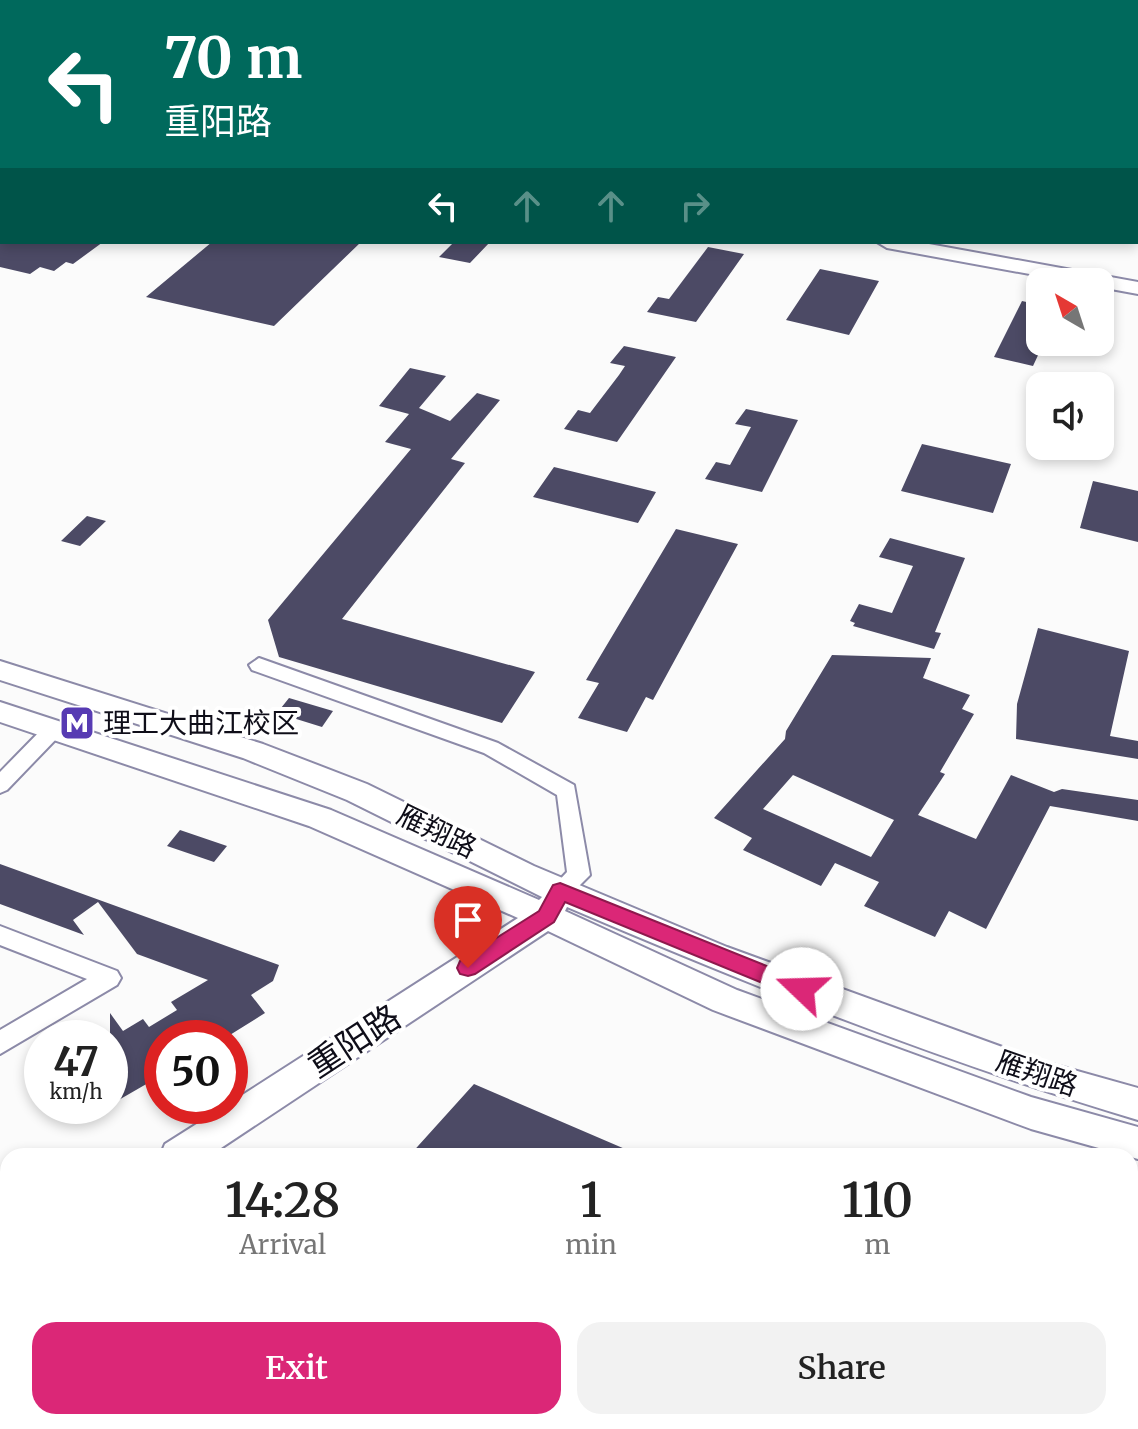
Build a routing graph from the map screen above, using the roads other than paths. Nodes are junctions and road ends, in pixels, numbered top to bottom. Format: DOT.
graph roads {
  1 [pos="898,244"];
  2 [pos="948,244"];
  3 [pos="1138,279"];
  4 [pos="1138,288"];
  5 [pos="259,665"];
  6 [pos="0,670"];
  7 [pos="0,712"];
  8 [pos="53,730"];
  9 [pos="0,785"];
  10 [pos="553,904"];
  11 [pos="0,935"];
  12 [pos="0,1043"];
  13 [pos="1138,1104"];
  14 [pos="1138,1143"];
  15 [pos="190,1148"];
  1 -- 4 [label="main road"];
  2 -- 3 [label="main road"];
  5 -- 10 [label="street"];
  6 -- 10 [label="main road, 雁翔路"];
  7 -- 8 [label="main road, 雁翔路"];
  8 -- 9 [label="street"];
  8 -- 10 [label="main road, 雁翔路"];
  10 -- 13 [label="main road, 雁翔路"];
  10 -- 14 [label="main road, 雁翔路"];
  10 -- 15 [label="main road, 重阳路"];
  11 -- 12 [label="street"];
}
